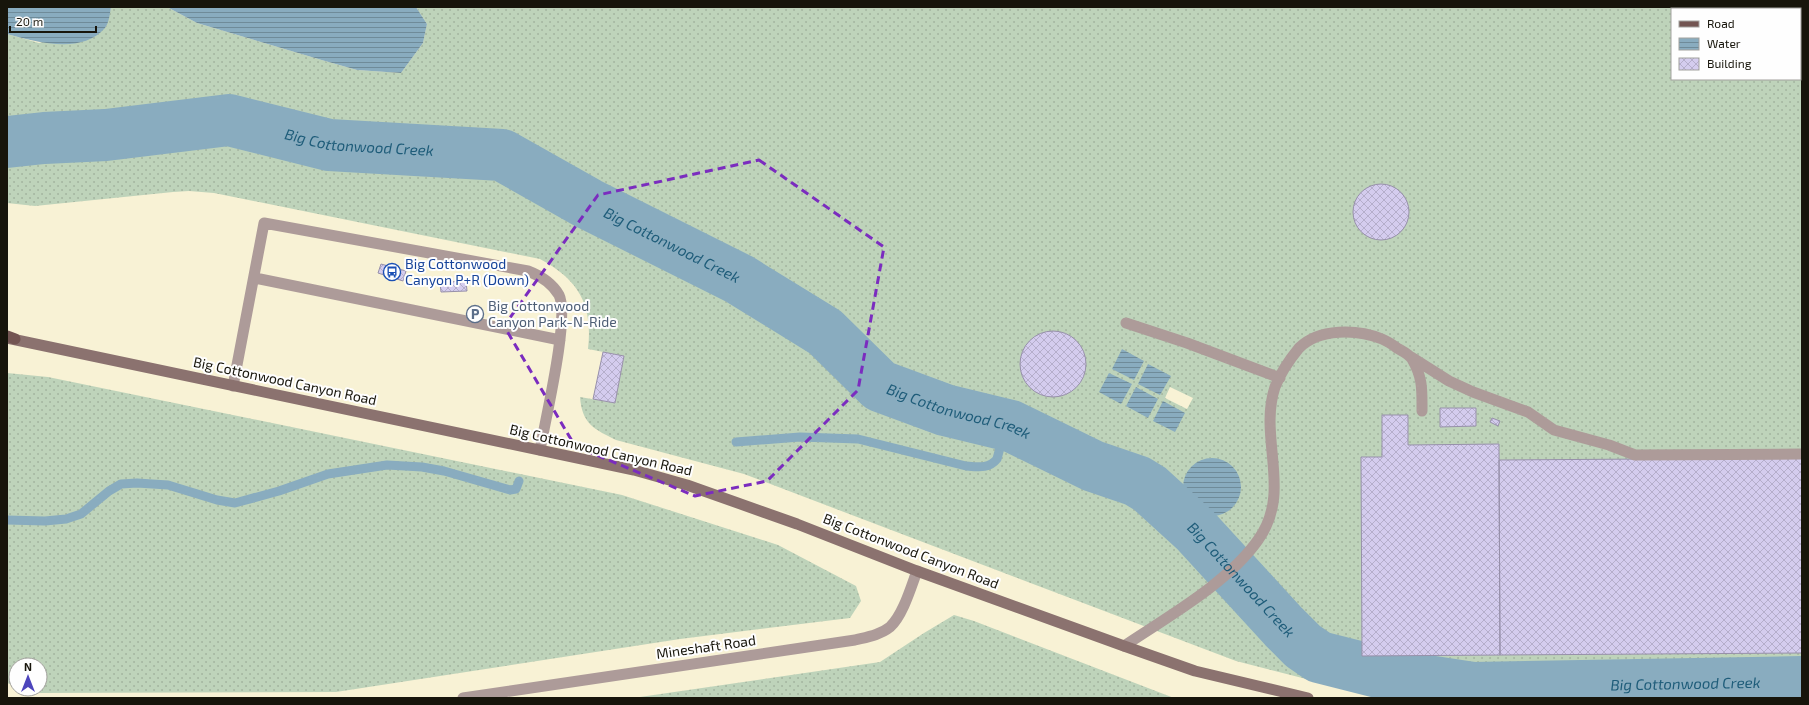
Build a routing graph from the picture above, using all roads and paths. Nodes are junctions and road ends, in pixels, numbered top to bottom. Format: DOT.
graph roads {
  1 [pos="255,278"];
  2 [pos="1126,323"];
  3 [pos="10,338"];
  4 [pos="560,340"];
  5 [pos="1411,357"];
  6 [pos="1280,378"];
  7 [pos="234,386"];
  8 [pos="1422,411"];
  9 [pos="540,450"];
  10 [pos="1802,454"];
  11 [pos="917,570"];
  12 [pos="1124,646"];
  13 [pos="463,698"];
  14 [pos="1308,698"];
  1 -- 4 [label="street"];
  1 -- 4 [label="street"];
  1 -- 7 [label="street"];
  2 -- 6 [label="street"];
  3 -- 7 [label="main road, Big Cottonwood Canyon Road"];
  4 -- 9 [label="street"];
  5 -- 6 [label="street"];
  5 -- 8 [label="street"];
  5 -- 10 [label="street"];
  6 -- 12 [label="street"];
  7 -- 9 [label="main road, Big Cottonwood Canyon Road"];
  9 -- 11 [label="main road, Big Cottonwood Canyon Road"];
  11 -- 12 [label="main road, Big Cottonwood Canyon Road"];
  11 -- 13 [label="street, Mineshaft Road"];
  12 -- 14 [label="main road, Big Cottonwood Canyon Road"];
}
